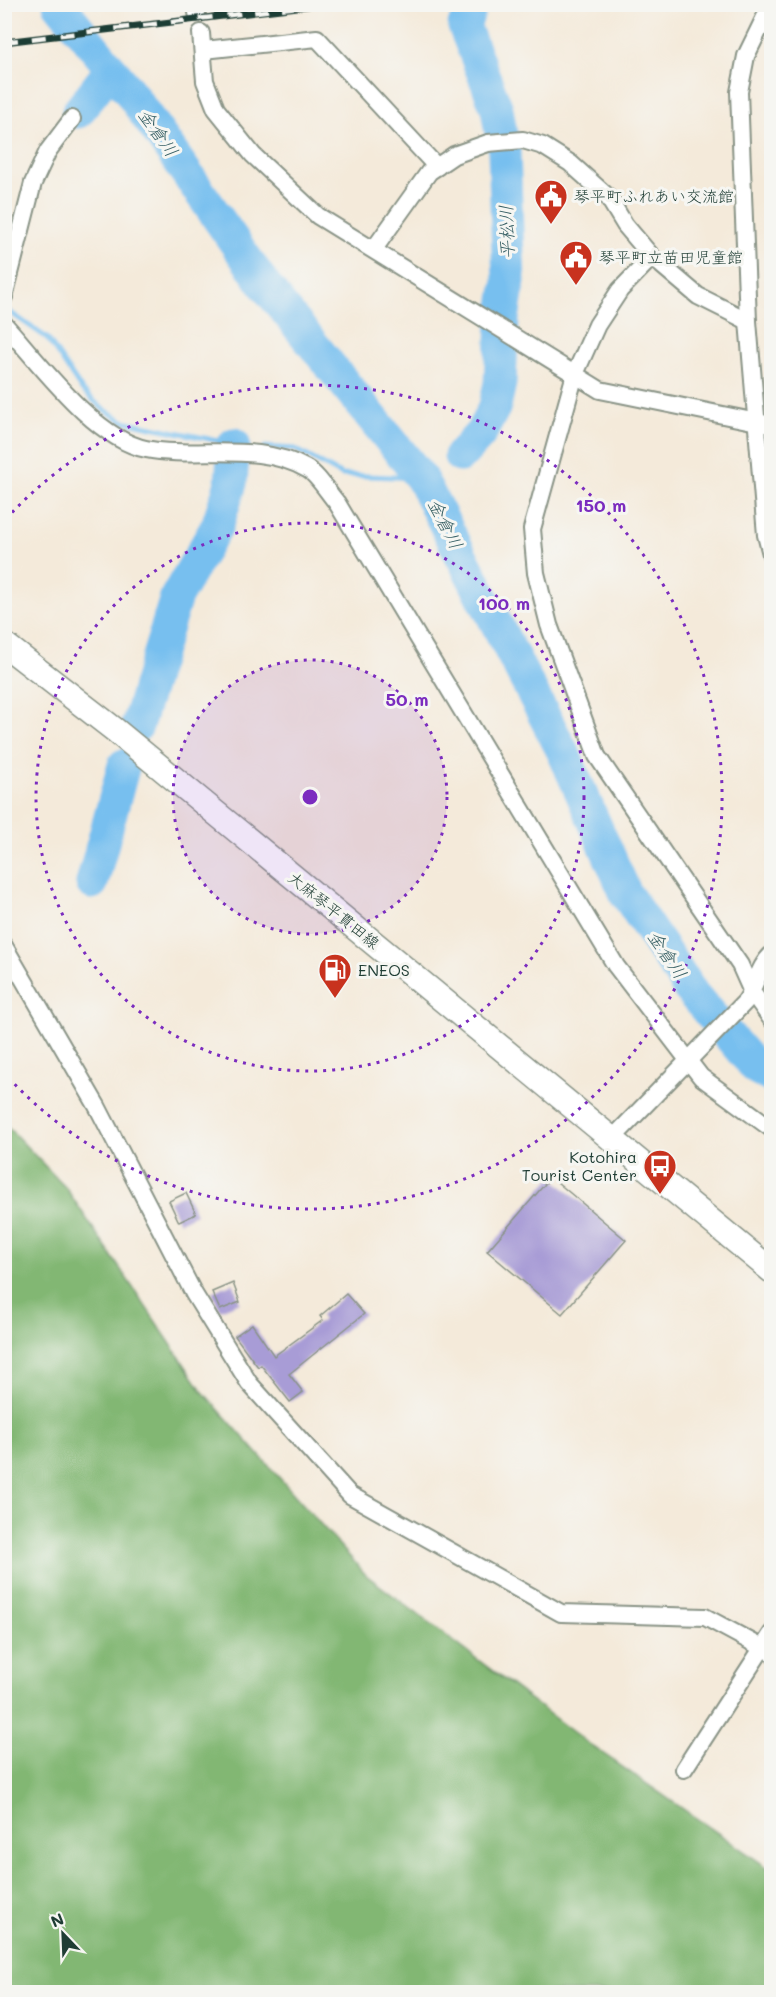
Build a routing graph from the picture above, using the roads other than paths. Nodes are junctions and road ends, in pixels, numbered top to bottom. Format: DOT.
graph roads {
  1 [pos="771,14"];
  2 [pos="201,33"];
  3 [pos="204,50"];
  4 [pos="72,119"];
  5 [pos="437,167"];
  6 [pos="374,249"];
  7 [pos="652,257"];
  8 [pos="4,297"];
  9 [pos="748,321"];
  10 [pos="4,324"];
  11 [pos="575,374"];
  12 [pos="764,423"];
  13 [pos="771,558"];
  14 [pos="4,644"];
  15 [pos="4,946"];
  16 [pos="771,954"];
  17 [pos="749,997"];
  18 [pos="771,1020"];
  19 [pos="691,1056"];
  20 [pos="771,1130"];
  21 [pos="613,1138"];
  22 [pos="771,1271"];
  23 [pos="771,1633"];
  24 [pos="767,1651"];
  25 [pos="684,1769"];
  1 -- 9 [label="street"];
  2 -- 3 [label="street"];
  3 -- 5 [label="street"];
  3 -- 6 [label="street"];
  4 -- 8 [label="street"];
  5 -- 6 [label="street"];
  5 -- 7 [label="street"];
  6 -- 11 [label="street"];
  7 -- 9 [label="street"];
  7 -- 11 [label="street"];
  9 -- 12 [label="street"];
  10 -- 19 [label="street"];
  11 -- 12 [label="street"];
  11 -- 17 [label="street"];
  12 -- 13 [label="street"];
  14 -- 21 [label="main road, 大麻琴平貫田線"];
  15 -- 24 [label="street"];
  16 -- 17 [label="street"];
  17 -- 18 [label="street"];
  17 -- 19 [label="street"];
  19 -- 20 [label="street"];
  19 -- 21 [label="street"];
  21 -- 22 [label="main road, 大麻琴平貫田線"];
  23 -- 24 [label="street"];
  24 -- 25 [label="street"];
}
